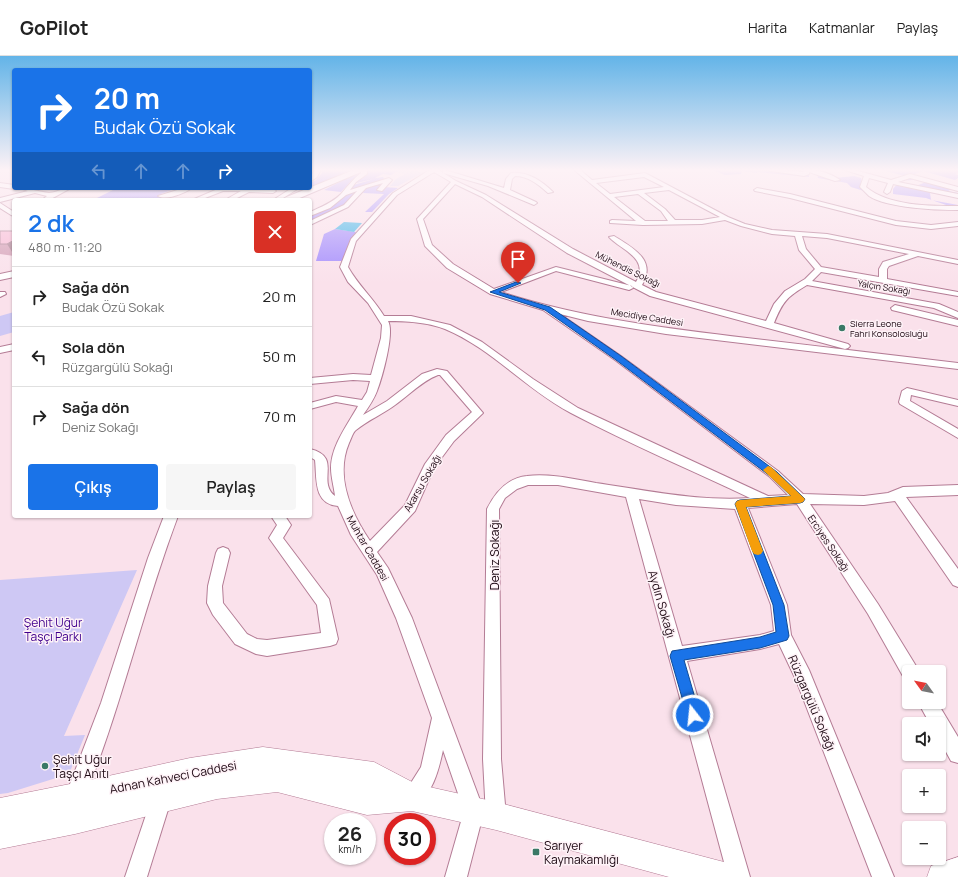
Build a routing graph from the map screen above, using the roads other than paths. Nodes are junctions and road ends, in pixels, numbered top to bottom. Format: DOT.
graph roads {
  1 [pos="329,207"];
  2 [pos="343,207"];
  3 [pos="382,207"];
  4 [pos="431,207"];
  5 [pos="502,207"];
  6 [pos="623,207"];
  7 [pos="659,207"];
  8 [pos="706,207"];
  9 [pos="834,207"];
  10 [pos="930,207"];
  11 [pos="958,208"];
  12 [pos="312,213"];
  13 [pos="12,214"];
  14 [pos="2,217"];
  15 [pos="726,218"];
  16 [pos="312,222"];
  17 [pos="612,222"];
  18 [pos="673,222"];
  19 [pos="643,223"];
  20 [pos="958,224"];
  21 [pos="797,233"];
  22 [pos="612,237"];
  23 [pos="918,253"];
  24 [pos="958,262"];
  25 [pos="819,269"];
  26 [pos="12,273"];
  27 [pos="0,276"];
  28 [pos="883,281"];
  29 [pos="805,282"];
  30 [pos="636,286"];
  31 [pos="493,292"];
  32 [pos="653,294"];
  33 [pos="958,294"];
  34 [pos="895,308"];
  35 [pos="547,309"];
  36 [pos="958,315"];
  37 [pos="381,318"];
  38 [pos="769,324"];
  39 [pos="958,324"];
  40 [pos="12,347"];
  41 [pos="0,350"];
  42 [pos="877,356"];
  43 [pos="958,366"];
  44 [pos="376,378"];
  45 [pos="312,381"];
  46 [pos="958,403"];
  47 [pos="366,404"];
  48 [pos="312,405"];
  49 [pos="350,429"];
  50 [pos="958,434"];
  51 [pos="312,454"];
  52 [pos="958,490"];
  53 [pos="631,493"];
  54 [pos="898,495"];
  55 [pos="800,499"];
  56 [pos="342,501"];
  57 [pos="767,501"];
  58 [pos="740,504"];
  59 [pos="170,518"];
  60 [pos="279,518"];
  61 [pos="369,550"];
  62 [pos="224,552"];
  63 [pos="958,581"];
  64 [pos="783,636"];
  65 [pos="677,656"];
  66 [pos="906,665"];
  67 [pos="931,709"];
  68 [pos="440,719"];
  69 [pos="958,754"];
  70 [pos="75,797"];
  71 [pos="412,797"];
  72 [pos="161,799"];
  73 [pos="0,812"];
  74 [pos="485,813"];
  75 [pos="0,835"];
  76 [pos="958,872"];
  77 [pos="136,877"];
  78 [pos="456,877"];
  79 [pos="724,877"];
  80 [pos="739,877"];
  81 [pos="883,877"];
  82 [pos="942,877"];
  1 -- 12 [label="street"];
  2 -- 16 [label="street"];
  3 -- 37 [label="street, Muhtar Caddesi"];
  4 -- 31 [label="street, Mecidiye Caddesi"];
  5 -- 30 [label="street, Mühendis Sokağı"];
  6 -- 19 [label="street"];
  7 -- 18 [label="street"];
  8 -- 15 [label="street"];
  9 -- 20 [label="street"];
  10 -- 11 [label="street"];
  13 -- 14 [label="street"];
  15 -- 18 [label="street"];
  15 -- 21 [label="street"];
  17 -- 19 [label="street"];
  18 -- 19 [label="street"];
  21 -- 23 [label="street"];
  21 -- 25 [label="street"];
  22 -- 30 [label="street"];
  23 -- 24 [label="street"];
  23 -- 28 [label="street"];
  25 -- 28 [label="street"];
  25 -- 29 [label="street"];
  26 -- 27 [label="main road"];
  28 -- 33 [label="street"];
  29 -- 36 [label="street, Yalçın Sokağı"];
  29 -- 38 [label="street"];
  30 -- 32 [label="street, Mühendis Sokağı"];
  31 -- 32 [label="street"];
  31 -- 35 [label="street, Mecidiye Caddesi"];
  32 -- 38 [label="street, Mühendis Sokağı"];
  34 -- 39 [label="street"];
  35 -- 42 [label="street, Mecidiye Caddesi"];
  35 -- 55 [label="street"];
  37 -- 44 [label="street, Muhtar Caddesi"];
  37 -- 57 [label="street"];
  38 -- 42 [label="street, Mühendis Sokağı"];
  40 -- 41 [label="street"];
  42 -- 43 [label="street, Mecidiye Caddesi"];
  44 -- 45 [label="street"];
  44 -- 47 [label="street, Muhtar Caddesi"];
  46 -- 50 [label="street"];
  47 -- 48 [label="street"];
  47 -- 49 [label="street, Muhtar Caddesi"];
  49 -- 56 [label="street, Muhtar Caddesi"];
  49 -- 61 [label="street, Akarsu Sokağı"];
  51 -- 56 [label="street"];
  52 -- 54 [label="street, Erciyes Sokağı"];
  53 -- 58 [label="street, Deniz Sokağı"];
  53 -- 65 [label="street, Aydın Sokağı"];
  53 -- 74 [label="street, Deniz Sokağı"];
  54 -- 55 [label="street, Erciyes Sokağı"];
  54 -- 63 [label="street"];
  55 -- 57 [label="street, Deniz Sokağı"];
  55 -- 66 [label="street, Erciyes Sokağı"];
  56 -- 61 [label="street, Muhtar Caddesi"];
  57 -- 58 [label="street, Deniz Sokağı"];
  58 -- 64 [label="street, Rüzgargülü Sokağı"];
  59 -- 70 [label="street"];
  60 -- 62 [label="street"];
  61 -- 68 [label="street, Muhtar Caddesi"];
  64 -- 65 [label="street"];
  64 -- 81 [label="street, Rüzgargülü Sokağı"];
  65 -- 80 [label="street, Aydın Sokağı"];
  67 -- 69 [label="street"];
  68 -- 71 [label="street"];
  68 -- 74 [label="street, Muhtar Caddesi"];
  70 -- 71 [label="main road, Adnan Kahveci Caddesi"];
  70 -- 73 [label="main road, Adnan Kahveci Caddesi"];
  71 -- 72 [label="main road, Adnan Kahveci Caddesi"];
  71 -- 74 [label="main road, Adnan Kahveci Caddesi"];
  72 -- 75 [label="main road, Adnan Kahveci Caddesi"];
  72 -- 77 [label="street"];
  74 -- 78 [label="street, Deniz Sokağı"];
  74 -- 79 [label="main road, Adnan Kahveci Caddesi"];
  76 -- 82 [label="main road"];
}
